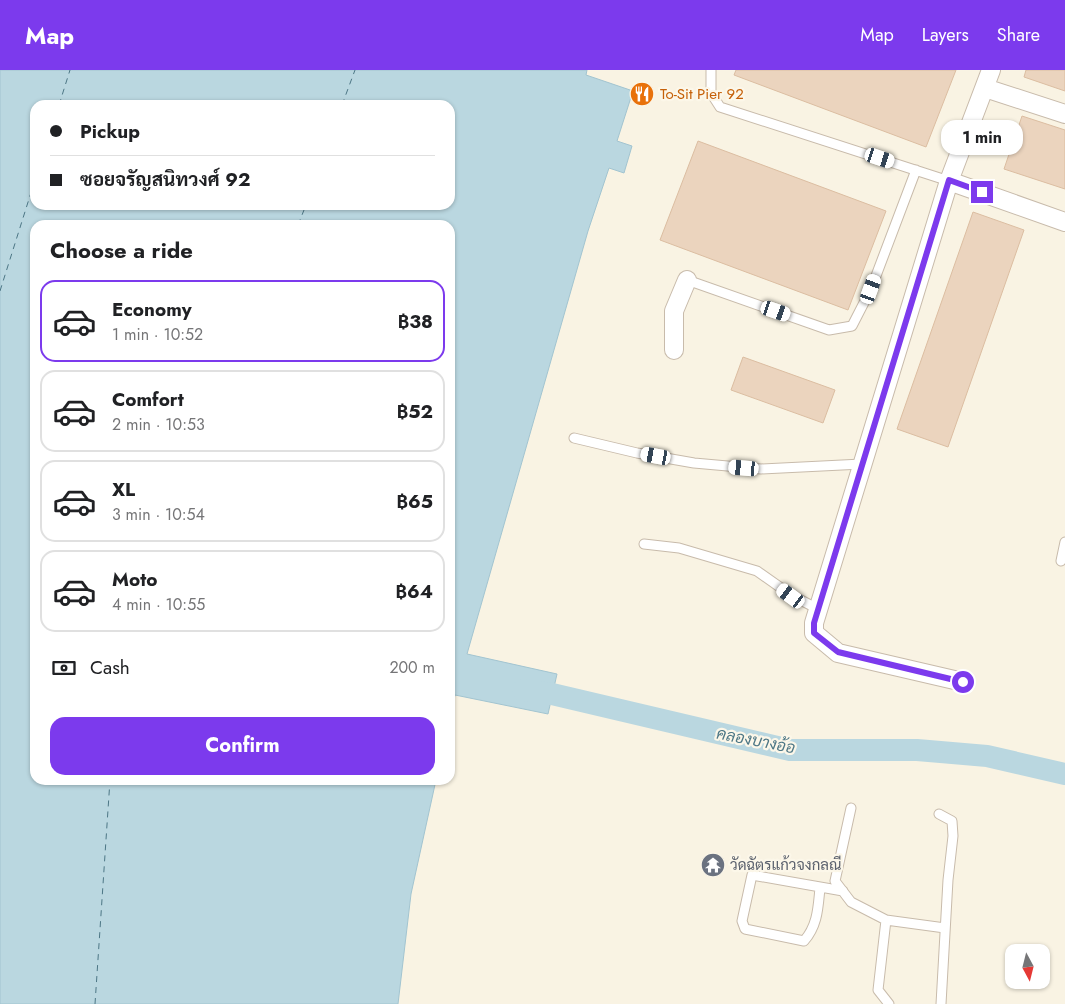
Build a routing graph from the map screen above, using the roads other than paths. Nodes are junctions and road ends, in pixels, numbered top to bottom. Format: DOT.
graph roads {
  1 [pos="711,70"];
  2 [pos="992,70"];
  3 [pos="985,88"];
  4 [pos="1065,114"];
  5 [pos="916,170"];
  6 [pos="949,180"];
  7 [pos="1065,222"];
  8 [pos="687,280"];
  9 [pos="674,350"];
  10 [pos="574,438"];
  11 [pos="862,464"];
  12 [pos="644,544"];
  13 [pos="1065,545"];
  14 [pos="1061,561"];
  15 [pos="818,609"];
  16 [pos="963,682"];
  17 [pos="851,808"];
  18 [pos="939,814"];
  19 [pos="820,888"];
  20 [pos="843,891"];
  21 [pos="886,920"];
  22 [pos="945,928"];
  23 [pos="889,1004"];
  24 [pos="941,1004"];
  1 -- 5 [label="lane"];
  2 -- 3 [label="street"];
  3 -- 4 [label="street"];
  3 -- 6 [label="street"];
  5 -- 6 [label="lane"];
  5 -- 8 [label="lane"];
  6 -- 7 [label="street"];
  6 -- 11 [label="street"];
  8 -- 9 [label="street"];
  10 -- 11 [label="lane"];
  11 -- 15 [label="street"];
  12 -- 15 [label="lane"];
  13 -- 14 [label="lane"];
  15 -- 16 [label="street"];
  17 -- 20 [label="lane"];
  18 -- 22 [label="lane"];
  19 -- 19 [label="lane"];
  19 -- 20 [label="lane"];
  20 -- 21 [label="lane"];
  21 -- 22 [label="lane"];
  21 -- 23 [label="lane"];
  22 -- 24 [label="lane"];
}
